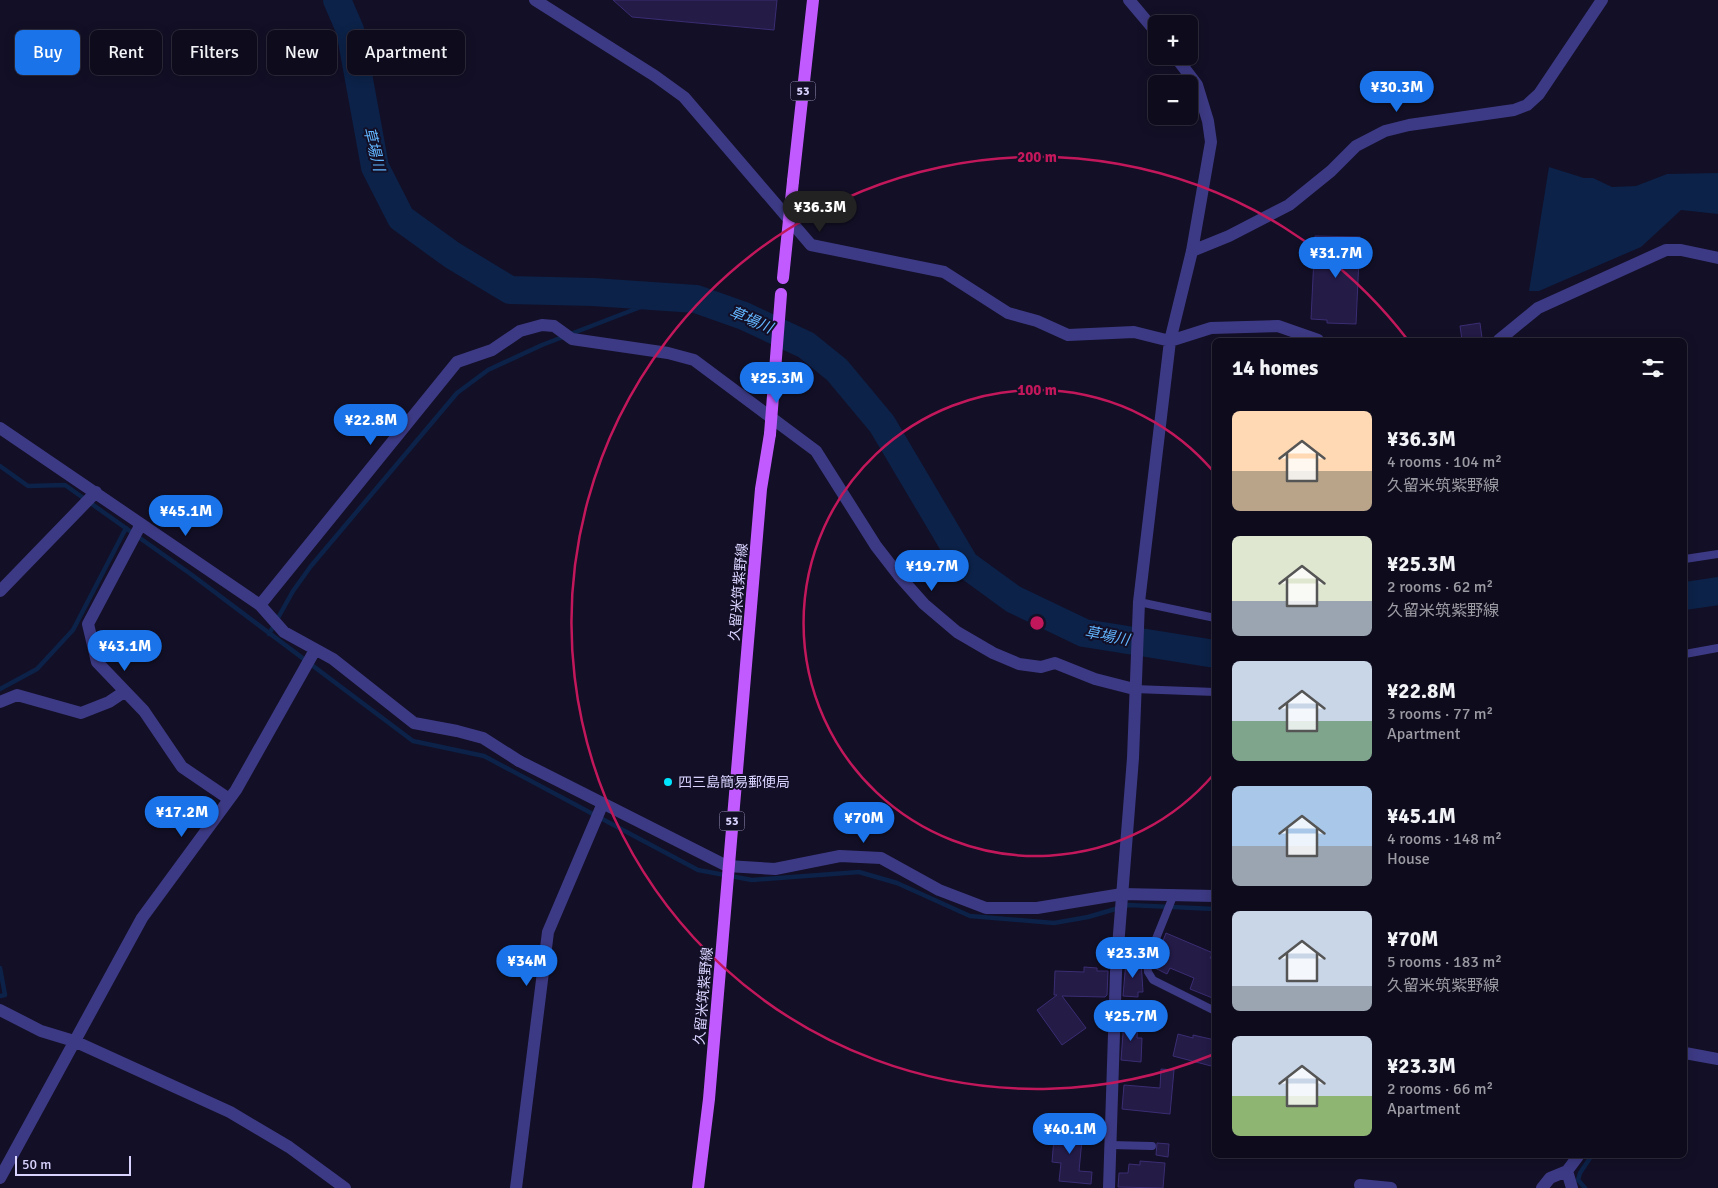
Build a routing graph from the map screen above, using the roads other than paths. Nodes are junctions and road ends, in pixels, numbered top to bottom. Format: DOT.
graph roads {
  1 [pos="535,0"];
  2 [pos="813,0"];
  3 [pos="1129,0"];
  4 [pos="1602,0"];
  5 [pos="1148,23"];
  6 [pos="1182,65"];
  7 [pos="1192,251"];
  8 [pos="1718,258"];
  9 [pos="1312,338"];
  10 [pos="1501,338"];
  11 [pos="1170,341"];
  12 [pos="0,428"];
  13 [pos="96,492"];
  14 [pos="141,524"];
  15 [pos="1718,554"];
  16 [pos="1687,559"];
  17 [pos="0,591"];
  18 [pos="260,605"];
  19 [pos="1139,606"];
  20 [pos="1212,618"];
  21 [pos="1718,648"];
  22 [pos="315,650"];
  23 [pos="1687,654"];
  24 [pos="1134,685"];
  25 [pos="124,692"];
  26 [pos="1212,692"];
  27 [pos="0,702"];
  28 [pos="229,799"];
  29 [pos="603,803"];
  30 [pos="728,866"];
  31 [pos="1122,894"];
  32 [pos="1174,894"];
  33 [pos="1212,896"];
  34 [pos="1212,1009"];
  35 [pos="0,1010"];
  36 [pos="74,1041"];
  37 [pos="1687,1053"];
  38 [pos="1718,1059"];
  39 [pos="1110,1145"];
  40 [pos="1152,1146"];
  41 [pos="1577,1158"];
  42 [pos="1567,1171"];
  43 [pos="0,1178"];
  44 [pos="1360,1184"];
  45 [pos="345,1188"];
  46 [pos="516,1188"];
  47 [pos="698,1188"];
  48 [pos="1109,1188"];
  49 [pos="1391,1188"];
  50 [pos="1542,1188"];
  51 [pos="1572,1188"];
  1 -- 11 [label="street"];
  2 -- 30 [label="main road, 久留米筑紫野線 / 53, bridge"];
  3 -- 5 [label="street"];
  4 -- 7 [label="street"];
  6 -- 7 [label="street"];
  7 -- 11 [label="street"];
  8 -- 10 [label="street"];
  9 -- 11 [label="street"];
  11 -- 19 [label="street"];
  12 -- 13 [label="street"];
  13 -- 14 [label="street"];
  13 -- 17 [label="street"];
  14 -- 18 [label="street"];
  14 -- 25 [label="street"];
  15 -- 16 [label="lane"];
  18 -- 22 [label="street"];
  18 -- 24 [label="street"];
  19 -- 20 [label="lane"];
  19 -- 24 [label="street"];
  21 -- 23 [label="lane"];
  22 -- 28 [label="street"];
  22 -- 29 [label="street"];
  24 -- 26 [label="lane"];
  24 -- 31 [label="street"];
  25 -- 27 [label="street"];
  25 -- 28 [label="street"];
  28 -- 36 [label="street"];
  29 -- 30 [label="street"];
  29 -- 46 [label="street"];
  30 -- 31 [label="street"];
  30 -- 47 [label="main road, 久留米筑紫野線 / 53"];
  31 -- 32 [label="street"];
  31 -- 39 [label="street"];
  32 -- 33 [label="street"];
  32 -- 34 [label="lane"];
  35 -- 36 [label="street"];
  36 -- 43 [label="street"];
  36 -- 45 [label="street"];
  37 -- 38 [label="street"];
  39 -- 40 [label="lane"];
  39 -- 48 [label="street"];
  41 -- 42 [label="street"];
  42 -- 50 [label="street"];
  42 -- 51 [label="street"];
  44 -- 49 [label="street"];
}
